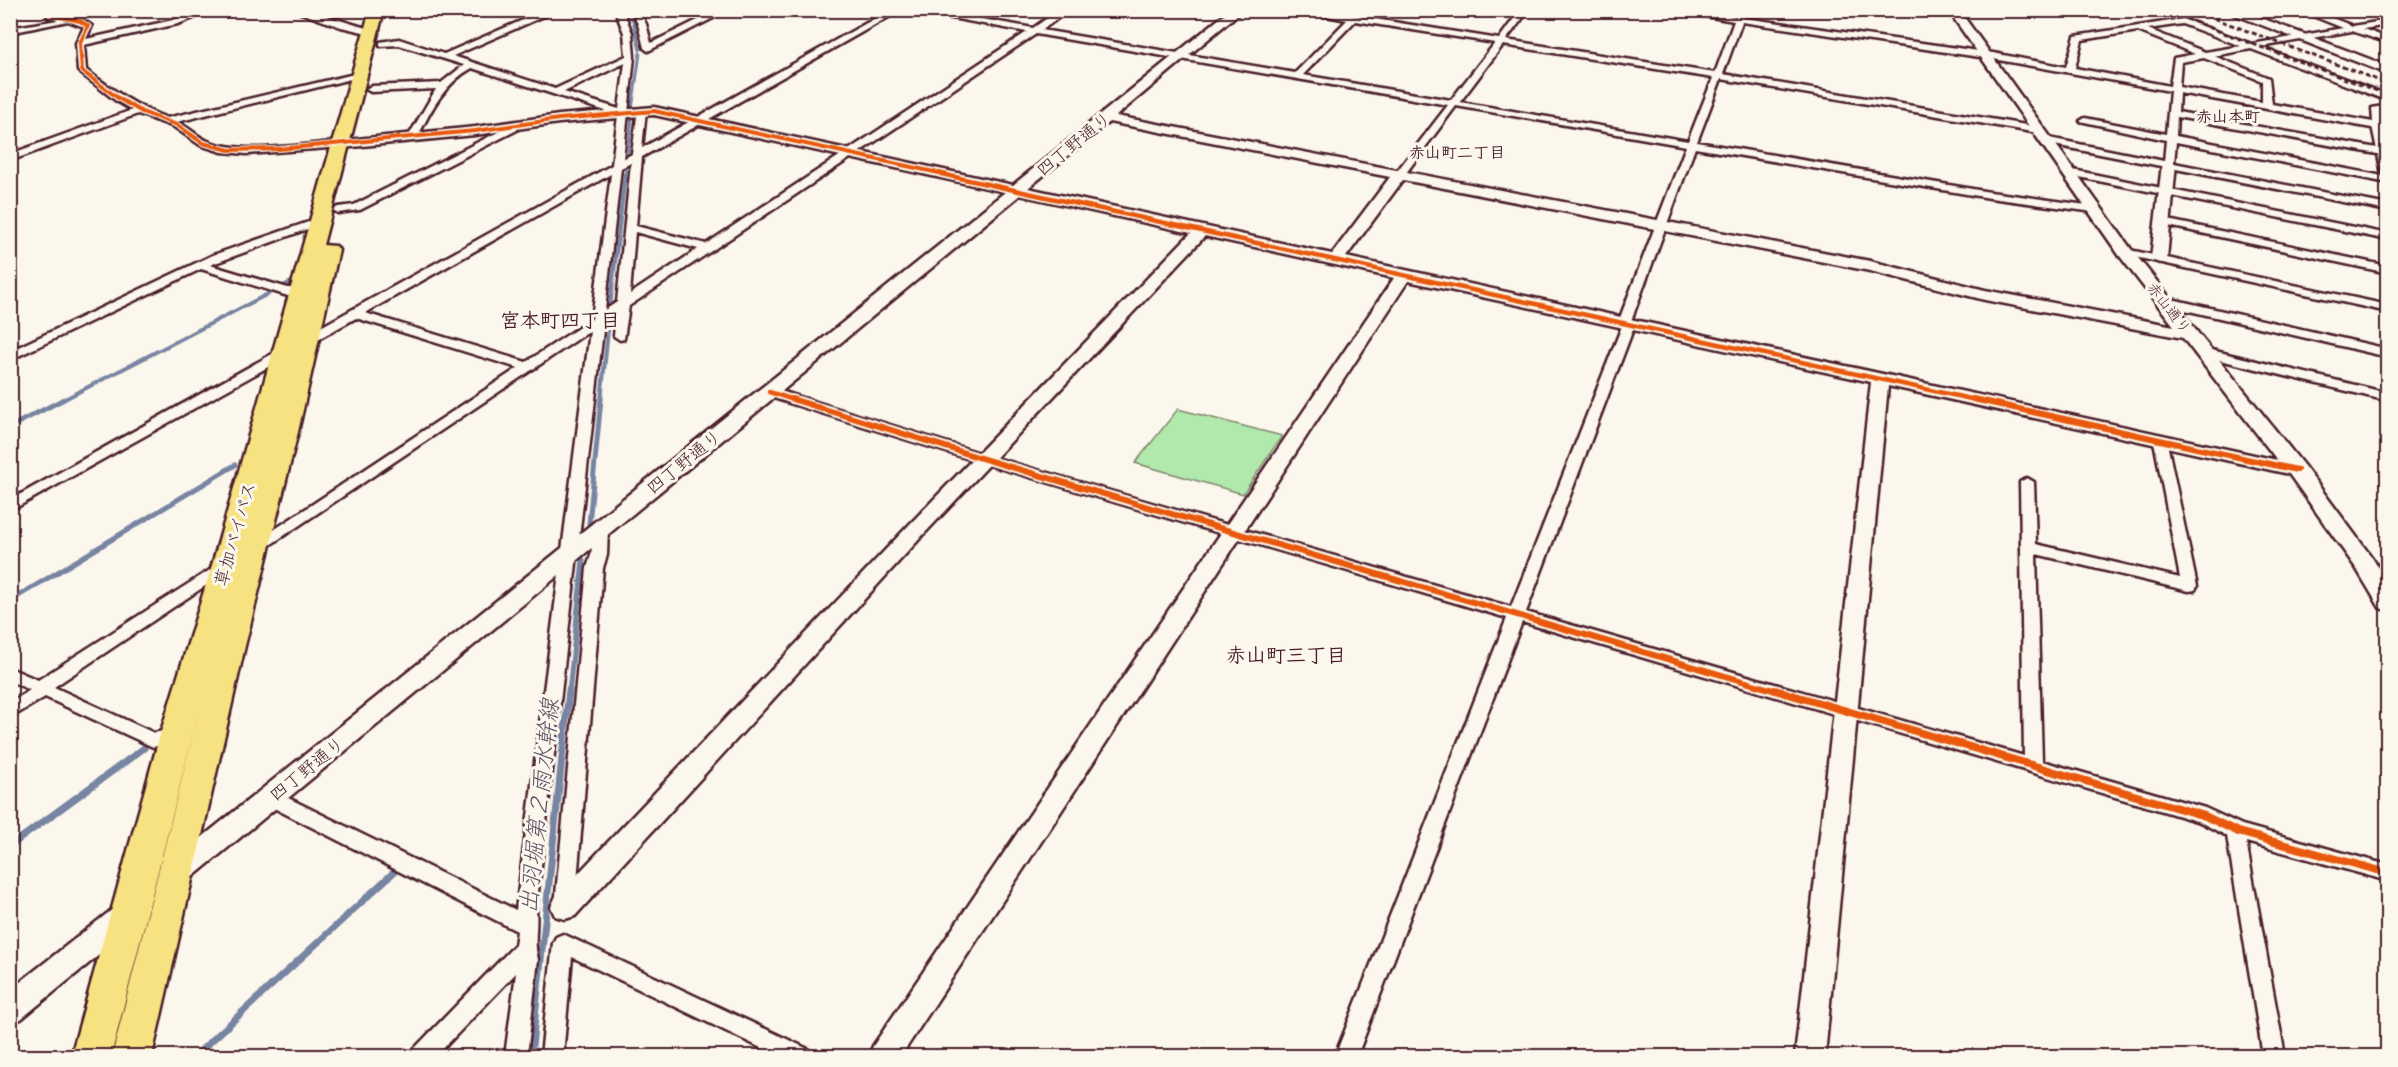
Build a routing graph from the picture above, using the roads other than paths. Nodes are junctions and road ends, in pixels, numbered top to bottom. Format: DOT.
graph roads {
  1 [pos="50,10"];
  2 [pos="211,10"];
  3 [pos="296,10"];
  4 [pos="390,10"];
  5 [pos="554,10"];
  6 [pos="619,10"];
  7 [pos="635,10"];
  8 [pos="725,10"];
  9 [pos="897,10"];
  10 [pos="913,10"];
  11 [pos="1065,10"];
  12 [pos="1238,10"];
  13 [pos="1300,10"];
  14 [pos="1525,10"];
  15 [pos="1674,10"];
  16 [pos="1742,10"];
  17 [pos="1953,10"];
  18 [pos="2228,10"];
  19 [pos="2301,10"];
  20 [pos="73,19"];
  21 [pos="1353,19"];
  22 [pos="1739,20"];
  23 [pos="2388,22"];
  24 [pos="377,28"];
  25 [pos="2138,28"];
  26 [pos="2353,28"];
  27 [pos="10,31"];
  28 [pos="1034,31"];
  29 [pos="2301,38"];
  30 [pos="2388,41"];
  31 [pos="1501,42"];
  32 [pos="80,43"];
  33 [pos="2250,47"];
  34 [pos="1984,55"];
  35 [pos="2204,55"];
  36 [pos="446,56"];
  37 [pos="1181,56"];
  38 [pos="630,57"];
  39 [pos="471,64"];
  40 [pos="2070,70"];
  41 [pos="2388,70"];
  42 [pos="1298,75"];
  43 [pos="1718,76"];
  44 [pos="365,82"];
  45 [pos="444,86"];
  46 [pos="2174,89"];
  47 [pos="558,91"];
  48 [pos="2388,98"];
  49 [pos="1454,102"];
  50 [pos="2267,106"];
  51 [pos="2388,108"];
  52 [pos="140,110"];
  53 [pos="641,111"];
  54 [pos="622,113"];
  55 [pos="2174,114"];
  56 [pos="1107,118"];
  57 [pos="167,121"];
  58 [pos="700,121"];
  59 [pos="2085,121"];
  60 [pos="515,125"];
  61 [pos="2382,127"];
  62 [pos="2041,135"];
  63 [pos="413,137"];
  64 [pos="2172,138"];
  65 [pos="350,143"];
  66 [pos="1692,144"];
  67 [pos="2386,152"];
  68 [pos="849,154"];
  69 [pos="638,156"];
  70 [pos="10,158"];
  71 [pos="2169,164"];
  72 [pos="617,166"];
  73 [pos="2388,169"];
  74 [pos="2068,172"];
  75 [pos="1399,175"];
  76 [pos="2388,180"];
  77 [pos="1017,190"];
  78 [pos="2167,193"];
  79 [pos="2388,208"];
  80 [pos="2094,209"];
  81 [pos="329,216"];
  82 [pos="2163,222"];
  83 [pos="1660,225"];
  84 [pos="631,228"];
  85 [pos="1201,231"];
  86 [pos="2388,237"];
  87 [pos="708,248"];
  88 [pos="2125,252"];
  89 [pos="2159,258"];
  90 [pos="1336,260"];
  91 [pos="199,265"];
  92 [pos="2388,270"];
  93 [pos="1404,275"];
  94 [pos="300,290"];
  95 [pos="2163,301"];
  96 [pos="623,306"];
  97 [pos="2388,309"];
  98 [pos="354,314"];
  99 [pos="597,322"];
  100 [pos="1627,324"];
  101 [pos="2189,334"];
  102 [pos="620,336"];
  103 [pos="309,338"];
  104 [pos="2203,352"];
  105 [pos="285,353"];
  106 [pos="2388,353"];
  107 [pos="10,356"];
  108 [pos="529,367"];
  109 [pos="1880,379"];
  110 [pos="769,392"];
  111 [pos="2388,397"];
  112 [pos="2161,441"];
  113 [pos="984,459"];
  114 [pos="2297,470"];
  115 [pos="2027,482"];
  116 [pos="10,506"];
  117 [pos="601,529"];
  118 [pos="1233,532"];
  119 [pos="256,547"];
  120 [pos="2029,548"];
  121 [pos="570,554"];
  122 [pos="226,565"];
  123 [pos="2388,603"];
  124 [pos="1517,615"];
  125 [pos="10,674"];
  126 [pos="41,689"];
  127 [pos="10,712"];
  128 [pos="1844,712"];
  129 [pos="176,735"];
  130 [pos="2032,767"];
  131 [pos="270,798"];
  132 [pos="2238,832"];
  133 [pos="2388,873"];
  134 [pos="174,876"];
  135 [pos="565,907"];
  136 [pos="128,913"];
  137 [pos="528,926"];
  138 [pos="525,950"];
  139 [pos="10,1009"];
  140 [pos="91,1056"];
  141 [pos="132,1056"];
  142 [pos="422,1056"];
  143 [pos="516,1056"];
  144 [pos="552,1056"];
  145 [pos="800,1056"];
  146 [pos="884,1056"];
  147 [pos="1347,1056"];
  148 [pos="1810,1056"];
  149 [pos="2274,1056"];
  1 -- 20 [label="street"];
  2 -- 32 [label="street"];
  3 -- 24 [label="street"];
  4 -- 24 [label="highway, 草加バイパス"];
  5 -- 36 [label="street"];
  6 -- 38 [label="street"];
  7 -- 8 [label="street"];
  9 -- 58 [label="street"];
  10 -- 28 [label="street"];
  11 -- 28 [label="street"];
  12 -- 37 [label="street, 四丁野通り"];
  13 -- 21 [label="street"];
  14 -- 31 [label="street"];
  15 -- 22 [label="street"];
  16 -- 22 [label="street"];
  17 -- 34 [label="street, 赤山通り"];
  18 -- 29 [label="street"];
  19 -- 26 [label="street"];
  20 -- 27 [label="street"];
  20 -- 32 [label="street"];
  21 -- 31 [label="street"];
  21 -- 42 [label="street"];
  22 -- 34 [label="street"];
  22 -- 43 [label="street"];
  23 -- 26 [label="street"];
  24 -- 36 [label="street"];
  24 -- 44 [label="highway, 草加バイパス"];
  25 -- 33 [label="street"];
  25 -- 35 [label="street"];
  25 -- 40 [label="street"];
  26 -- 29 [label="street"];
  26 -- 30 [label="street"];
  28 -- 37 [label="street"];
  28 -- 68 [label="street"];
  29 -- 33 [label="street"];
  29 -- 41 [label="street"];
  31 -- 43 [label="street"];
  31 -- 49 [label="street"];
  32 -- 52 [label="street"];
  33 -- 35 [label="street"];
  33 -- 48 [label="street"];
  34 -- 40 [label="street"];
  34 -- 62 [label="street, 赤山通り"];
  35 -- 46 [label="street"];
  35 -- 50 [label="street"];
  36 -- 39 [label="street"];
  37 -- 42 [label="street"];
  37 -- 56 [label="street, 四丁野通り"];
  38 -- 47 [label="street"];
  38 -- 54 [label="street"];
  39 -- 45 [label="street"];
  39 -- 47 [label="street"];
  40 -- 46 [label="street"];
  42 -- 49 [label="street"];
  43 -- 62 [label="street"];
  43 -- 66 [label="street"];
  44 -- 45 [label="street"];
  44 -- 57 [label="street"];
  44 -- 65 [label="highway, 草加バイパス"];
  45 -- 63 [label="street"];
  46 -- 50 [label="street"];
  46 -- 55 [label="street"];
  47 -- 54 [label="street"];
  49 -- 66 [label="street"];
  49 -- 75 [label="street"];
  50 -- 61 [label="street"];
  51 -- 61 [label="street"];
  52 -- 57 [label="street"];
  52 -- 70 [label="street"];
  53 -- 54 [label="street"];
  53 -- 58 [label="street"];
  53 -- 69 [label="street"];
  54 -- 60 [label="street"];
  54 -- 72 [label="street"];
  55 -- 64 [label="street"];
  55 -- 67 [label="street"];
  56 -- 75 [label="street"];
  56 -- 77 [label="street, 四丁野通り"];
  57 -- 65 [label="street"];
  58 -- 68 [label="street"];
  58 -- 69 [label="street"];
  59 -- 64 [label="street"];
  60 -- 63 [label="street"];
  60 -- 81 [label="street"];
  61 -- 67 [label="street"];
  62 -- 71 [label="street"];
  62 -- 74 [label="street, 赤山通り"];
  63 -- 65 [label="street"];
  64 -- 71 [label="street"];
  64 -- 76 [label="street"];
  65 -- 81 [label="highway, 草加バイパス"];
  66 -- 80 [label="street"];
  66 -- 83 [label="street"];
  67 -- 73 [label="street"];
  68 -- 77 [label="street"];
  68 -- 87 [label="street"];
  69 -- 72 [label="street"];
  69 -- 84 [label="street"];
  71 -- 78 [label="street"];
  71 -- 79 [label="street"];
  72 -- 98 [label="street"];
  72 -- 99 [label="street"];
  74 -- 78 [label="street"];
  74 -- 80 [label="street, 赤山通り"];
  75 -- 83 [label="street"];
  75 -- 90 [label="street"];
  77 -- 85 [label="street"];
  77 -- 110 [label="street, 四丁野通り"];
  78 -- 82 [label="street"];
  78 -- 86 [label="street"];
  80 -- 88 [label="street, 赤山通り"];
  81 -- 91 [label="street"];
  81 -- 94 [label="highway, 草加バイパス"];
  81 -- 103 [label="highway, 草加バイパス"];
  82 -- 89 [label="street"];
  82 -- 92 [label="street"];
  83 -- 100 [label="street"];
  83 -- 101 [label="street"];
  84 -- 87 [label="street"];
  84 -- 96 [label="street"];
  85 -- 90 [label="street"];
  85 -- 113 [label="street"];
  87 -- 96 [label="street"];
  88 -- 89 [label="street"];
  88 -- 95 [label="street, 赤山通り"];
  89 -- 97 [label="street"];
  90 -- 93 [label="street"];
  91 -- 94 [label="street"];
  91 -- 107 [label="street"];
  93 -- 100 [label="street"];
  93 -- 118 [label="street"];
  94 -- 105 [label="highway, 草加バイパス"];
  95 -- 101 [label="street, 赤山通り"];
  95 -- 106 [label="street"];
  96 -- 99 [label="street"];
  96 -- 102 [label="street"];
  98 -- 103 [label="street"];
  98 -- 108 [label="street"];
  99 -- 108 [label="street"];
  99 -- 121 [label="street"];
  100 -- 109 [label="street"];
  100 -- 124 [label="street"];
  101 -- 104 [label="street, 赤山通り"];
  103 -- 105 [label="street"];
  103 -- 119 [label="highway, 草加バイパス"];
  104 -- 111 [label="street"];
  104 -- 114 [label="street, 赤山通り"];
  105 -- 116 [label="street"];
  105 -- 122 [label="highway, 草加バイパス"];
  108 -- 119 [label="street"];
  109 -- 112 [label="street"];
  109 -- 128 [label="street"];
  110 -- 113 [label="street"];
  110 -- 117 [label="street, 四丁野通り"];
  112 -- 114 [label="street"];
  112 -- 120 [label="street"];
  113 -- 118 [label="street"];
  113 -- 135 [label="street"];
  114 -- 123 [label="street, 赤山通り"];
  115 -- 120 [label="street"];
  117 -- 121 [label="street, 四丁野通り"];
  117 -- 135 [label="street"];
  118 -- 124 [label="street"];
  118 -- 146 [label="street"];
  119 -- 134 [label="highway, 草加バイパス"];
  120 -- 130 [label="street"];
  121 -- 131 [label="street, 四丁野通り"];
  121 -- 137 [label="street"];
  122 -- 126 [label="street"];
  122 -- 129 [label="highway, 草加バイパス"];
  124 -- 128 [label="street"];
  124 -- 147 [label="street"];
  125 -- 126 [label="street"];
  126 -- 127 [label="street"];
  126 -- 129 [label="street"];
  128 -- 130 [label="street"];
  128 -- 148 [label="street"];
  129 -- 136 [label="highway, 草加バイパス"];
  130 -- 132 [label="street"];
  131 -- 134 [label="street, 四丁野通り"];
  131 -- 137 [label="street"];
  132 -- 133 [label="street"];
  132 -- 149 [label="street"];
  134 -- 136 [label="street, 四丁野通り"];
  134 -- 141 [label="highway, 草加バイパス"];
  136 -- 139 [label="street, 四丁野通り"];
  136 -- 140 [label="highway, 草加バイパス"];
  137 -- 138 [label="street"];
  138 -- 142 [label="street"];
  138 -- 143 [label="street"];
  144 -- 145 [label="street"];
}
